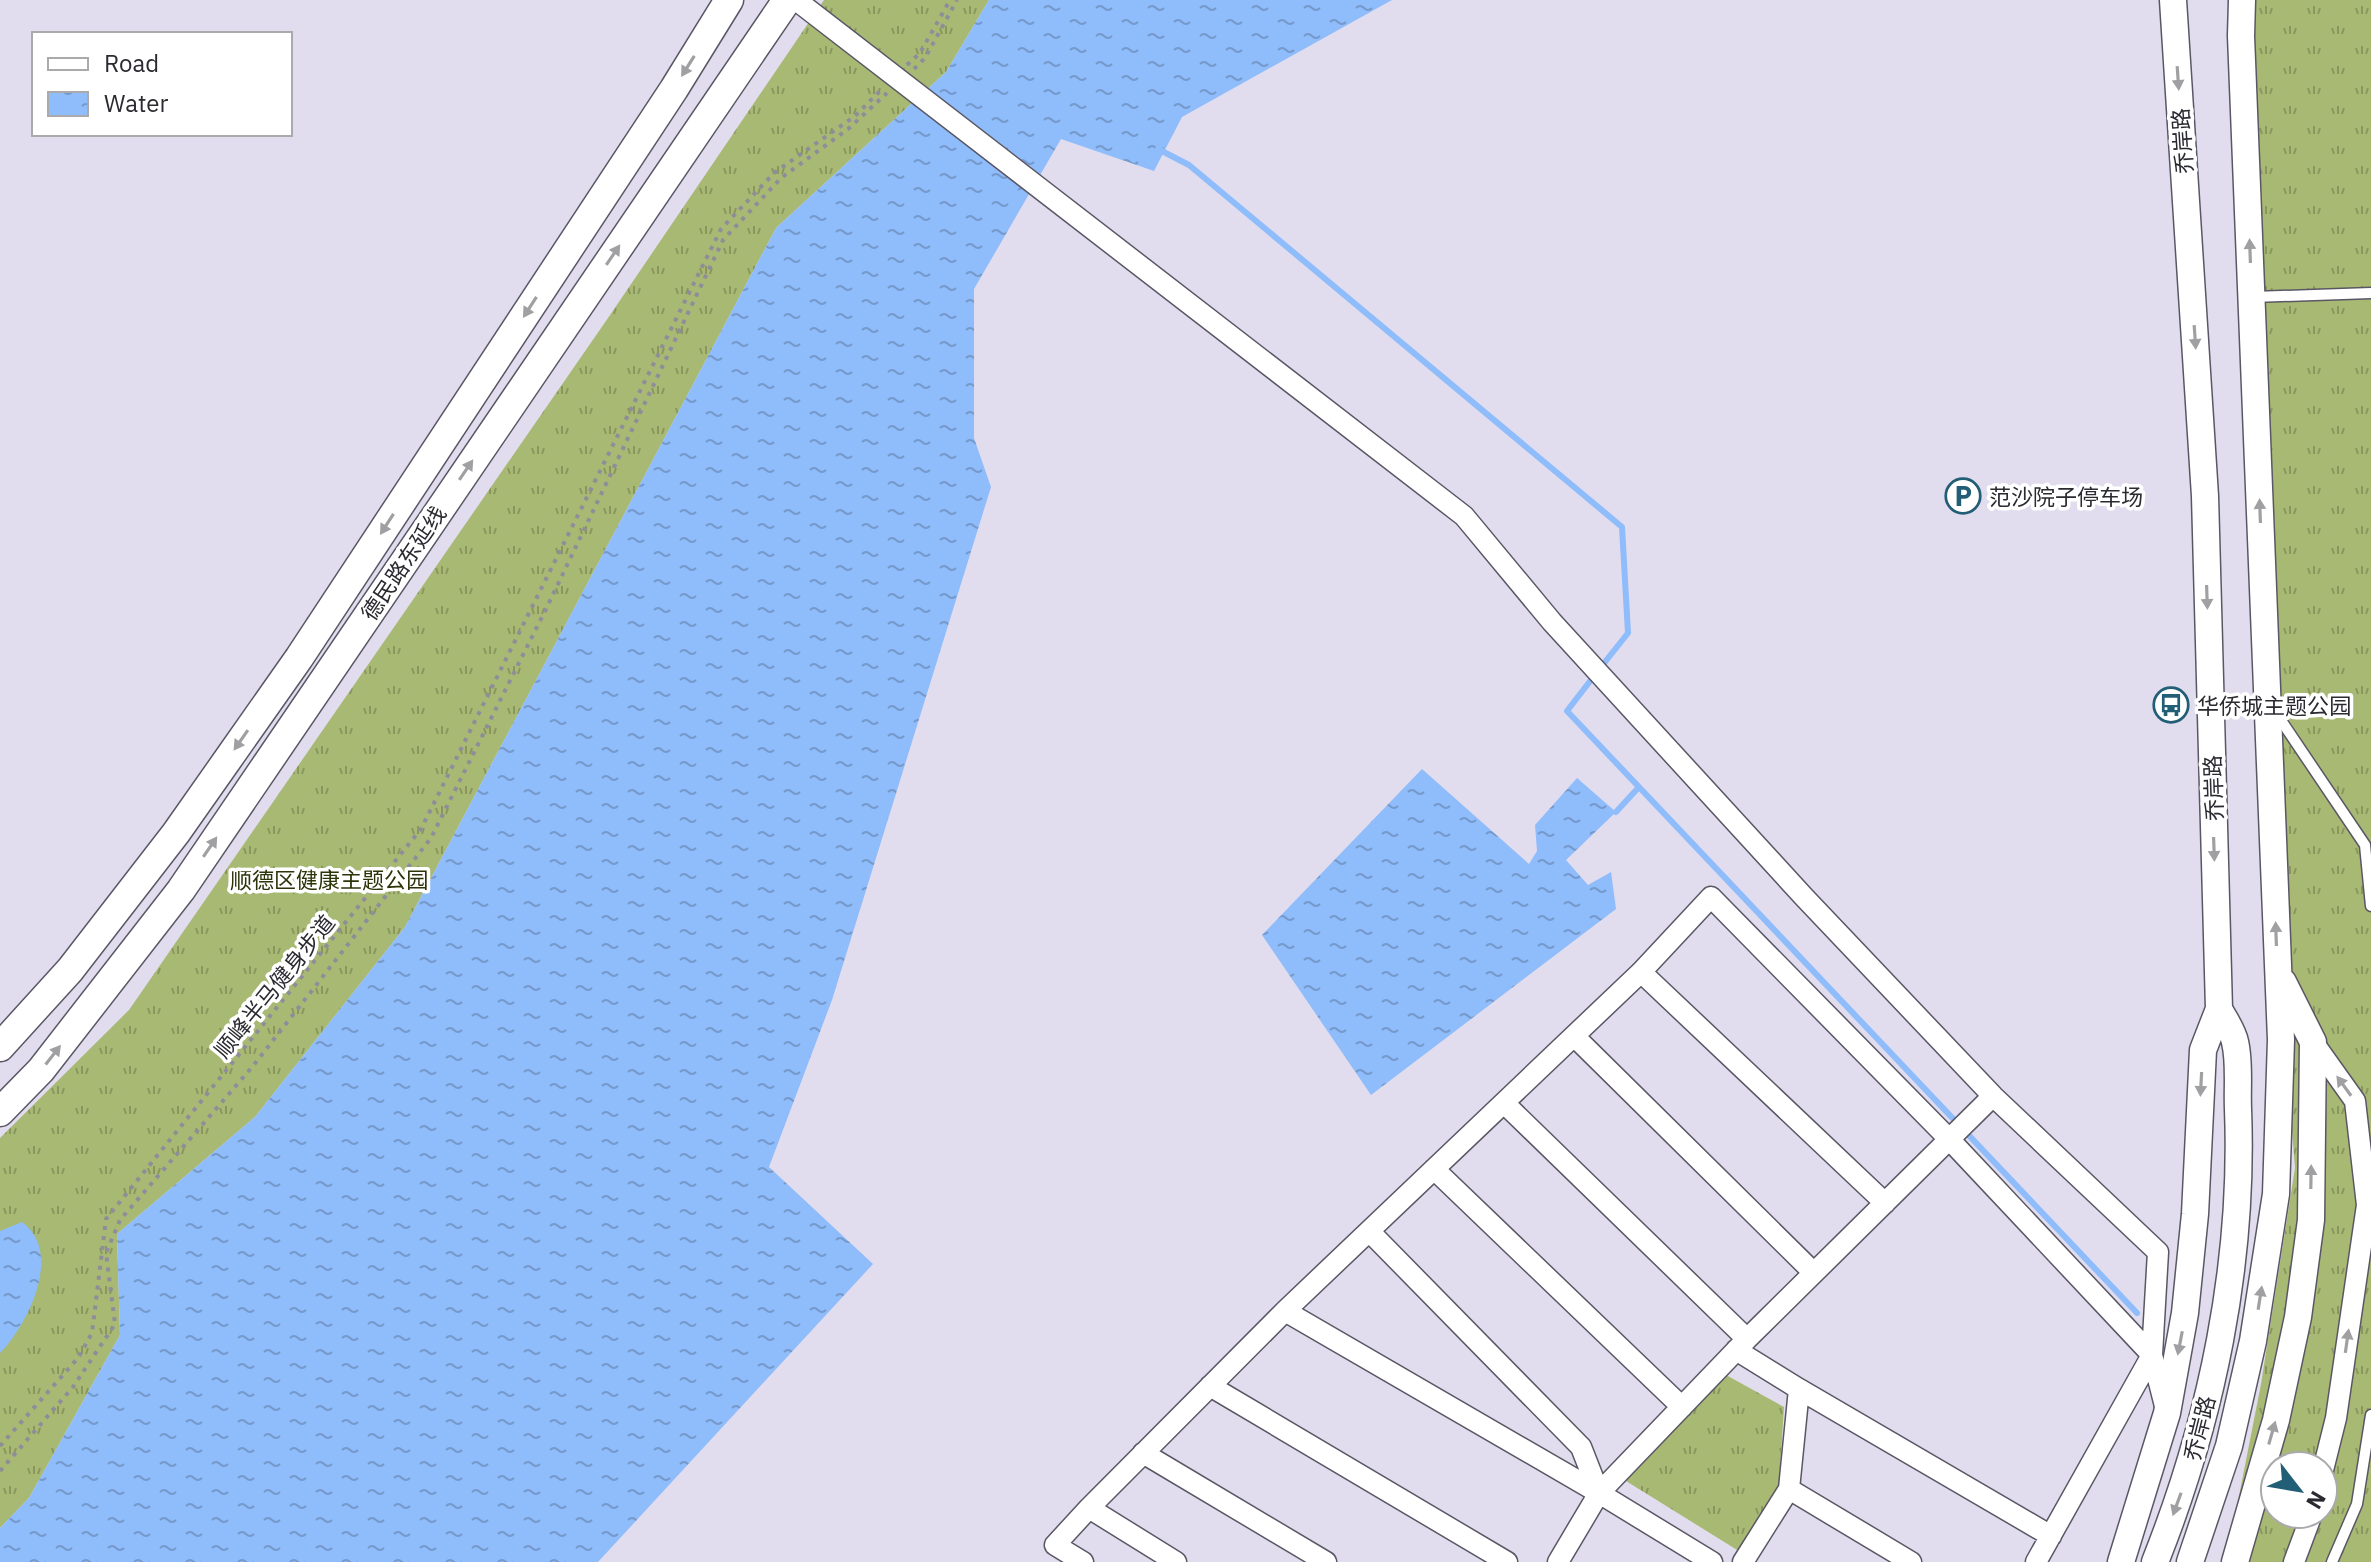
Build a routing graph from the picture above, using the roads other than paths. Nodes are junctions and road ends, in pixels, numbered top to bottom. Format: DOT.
graph roads {
  1 [pos="729,0"];
  2 [pos="787,0"];
  3 [pos="796,0"];
  4 [pos="2173,0"];
  5 [pos="2242,0"];
  6 [pos="2258,0"];
  7 [pos="2241,36"];
  8 [pos="2371,293"];
  9 [pos="2252,297"];
  10 [pos="2267,699"];
  11 [pos="2371,906"];
  12 [pos="2277,970"];
  13 [pos="1641,972"];
  14 [pos="2219,1009"];
  15 [pos="1574,1036"];
  16 [pos="2313,1042"];
  17 [pos="0,1047"];
  18 [pos="1504,1103"];
  19 [pos="1987,1103"];
  20 [pos="0,1112"];
  21 [pos="1949,1139"];
  22 [pos="1434,1169"];
  23 [pos="1885,1203"];
  24 [pos="1369,1231"];
  25 [pos="2158,1252"];
  26 [pos="1814,1273"];
  27 [pos="2189,1278"];
  28 [pos="1285,1311"];
  29 [pos="1742,1345"];
  30 [pos="2152,1355"];
  31 [pos="1210,1386"];
  32 [pos="1799,1389"];
  33 [pos="1682,1407"];
  34 [pos="2167,1413"];
  35 [pos="2371,1415"];
  36 [pos="2328,1450"];
  37 [pos="1143,1453"];
  38 [pos="1789,1489"];
  39 [pos="1599,1493"];
  40 [pos="1089,1508"];
  41 [pos="2308,1530"];
  42 [pos="2051,1536"];
  43 [pos="1083,1562"];
  44 [pos="1176,1562"];
  45 [pos="1326,1562"];
  46 [pos="1507,1562"];
  47 [pos="1558,1562"];
  48 [pos="1712,1562"];
  49 [pos="1743,1562"];
  50 [pos="1911,1562"];
  51 [pos="2036,1562"];
  52 [pos="2121,1562"];
  53 [pos="2155,1562"];
  54 [pos="2190,1562"];
  55 [pos="2235,1562"];
  56 [pos="2294,1562"];
  57 [pos="2332,1562"];
  1 -- 17 [label="main road, 德民路东延线, one-way"];
  20 -- 2 [label="main road, 德民路东延线, one-way"];
  3 -- 19 [label="street"];
  4 -- 14 [label="street, 乔岸路, one-way"];
  5 -- 7 [label="street, 乔岸路"];
  6 -- 7 [label="street"];
  9 -- 7 [label="street, 乔岸路, one-way"];
  8 -- 9 [label="lane"];
  10 -- 9 [label="street, 乔岸路, one-way"];
  10 -- 11 [label="lane"];
  12 -- 10 [label="street, 乔岸路, one-way"];
  12 -- 16 [label="street"];
  54 -- 12 [label="street, 乔岸路, one-way"];
  13 -- 15 [label="street"];
  13 -- 21 [label="street"];
  13 -- 23 [label="street"];
  14 -- 27 [label="street, one-way"];
  14 -- 53 [label="street, 乔岸路, one-way"];
  15 -- 18 [label="street"];
  15 -- 26 [label="street"];
  36 -- 16 [label="street, one-way"];
  55 -- 16 [label="street, one-way"];
  18 -- 22 [label="street"];
  18 -- 29 [label="street"];
  19 -- 21 [label="street"];
  19 -- 25 [label="street"];
  21 -- 23 [label="street"];
  21 -- 30 [label="street"];
  22 -- 24 [label="street"];
  22 -- 33 [label="street"];
  23 -- 26 [label="street"];
  24 -- 28 [label="street"];
  24 -- 39 [label="street"];
  25 -- 27 [label="street"];
  25 -- 30 [label="street"];
  26 -- 29 [label="street"];
  27 -- 34 [label="street, one-way"];
  28 -- 31 [label="street"];
  28 -- 39 [label="street"];
  29 -- 32 [label="street"];
  29 -- 33 [label="street"];
  30 -- 34 [label="street"];
  30 -- 42 [label="street"];
  31 -- 37 [label="street"];
  31 -- 46 [label="street"];
  32 -- 38 [label="street"];
  32 -- 42 [label="street"];
  33 -- 39 [label="street"];
  34 -- 52 [label="street"];
  35 -- 57 [label="lane"];
  37 -- 40 [label="street"];
  37 -- 45 [label="street"];
  38 -- 49 [label="street"];
  38 -- 50 [label="street"];
  39 -- 47 [label="street"];
  39 -- 48 [label="street"];
  40 -- 43 [label="street"];
  40 -- 44 [label="street"];
  41 -- 56 [label="street"];
  42 -- 51 [label="street"];
}
